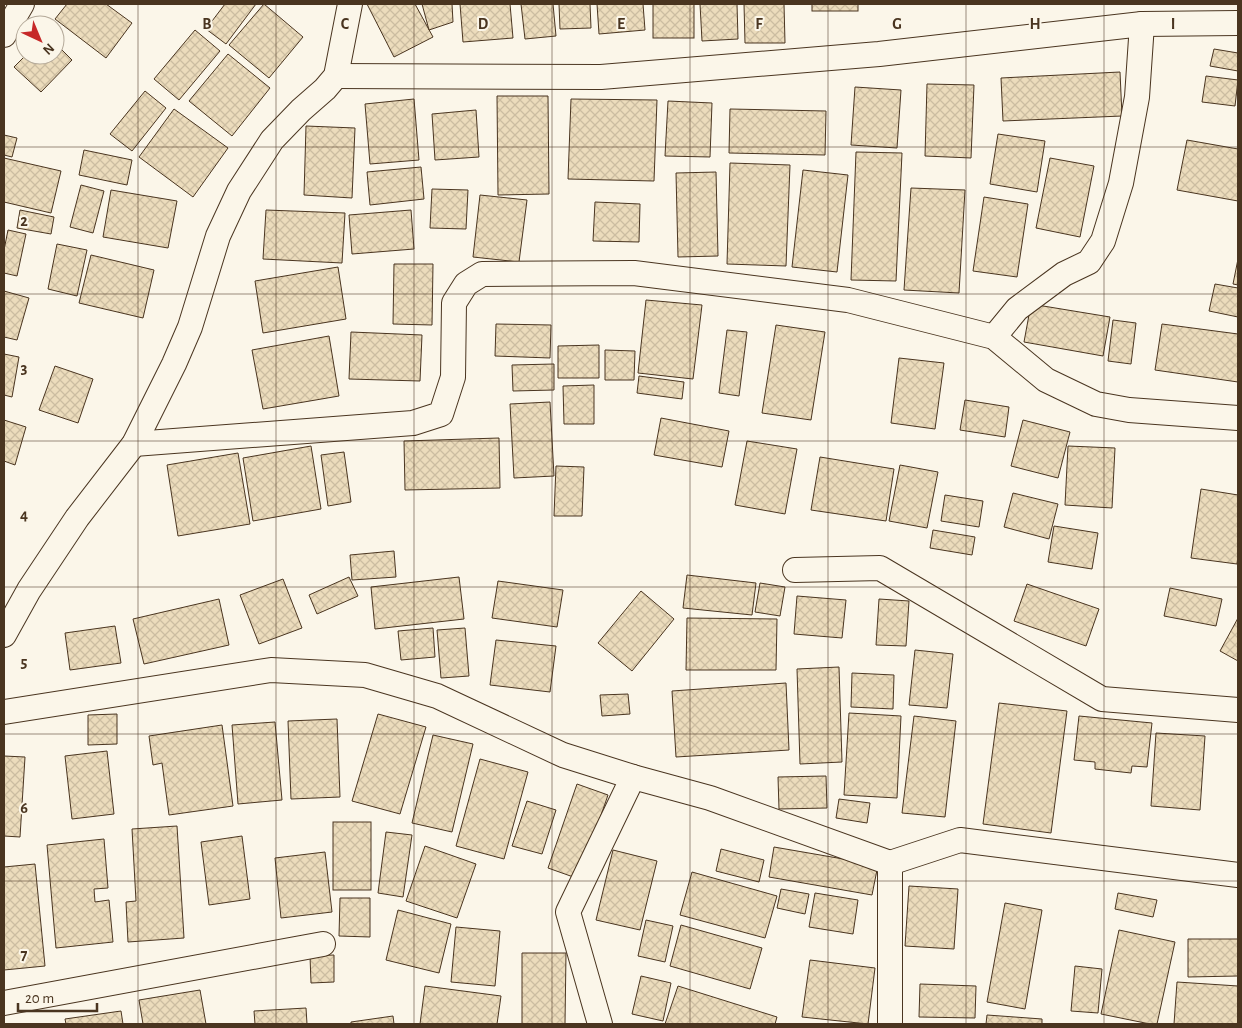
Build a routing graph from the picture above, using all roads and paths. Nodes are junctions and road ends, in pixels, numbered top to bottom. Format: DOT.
graph roads {
  1 [pos="22,4"];
  2 [pos="350,4"];
  3 [pos="1238,23"];
  4 [pos="1142,24"];
  5 [pos="4,35"];
  6 [pos="336,76"];
  7 [pos="994,338"];
  8 [pos="1238,418"];
  9 [pos="134,444"];
  10 [pos="795,570"];
  11 [pos="4,635"];
  12 [pos="1238,710"];
  13 [pos="4,712"];
  14 [pos="634,777"];
  15 [pos="890,862"];
  16 [pos="1238,875"];
  17 [pos="323,944"];
  18 [pos="4,1003"];
  19 [pos="600,1024"];
  20 [pos="890,1024"];
  1 -- 5 [label="street"];
  2 -- 6 [label="street"];
  3 -- 4 [label="street"];
  4 -- 6 [label="street"];
  4 -- 7 [label="street"];
  6 -- 9 [label="street"];
  7 -- 8 [label="street"];
  7 -- 9 [label="street"];
  9 -- 11 [label="street"];
  10 -- 12 [label="street"];
  13 -- 14 [label="street"];
  14 -- 15 [label="street"];
  14 -- 19 [label="street"];
  15 -- 16 [label="street"];
  15 -- 20 [label="street"];
  17 -- 18 [label="street"];
}
